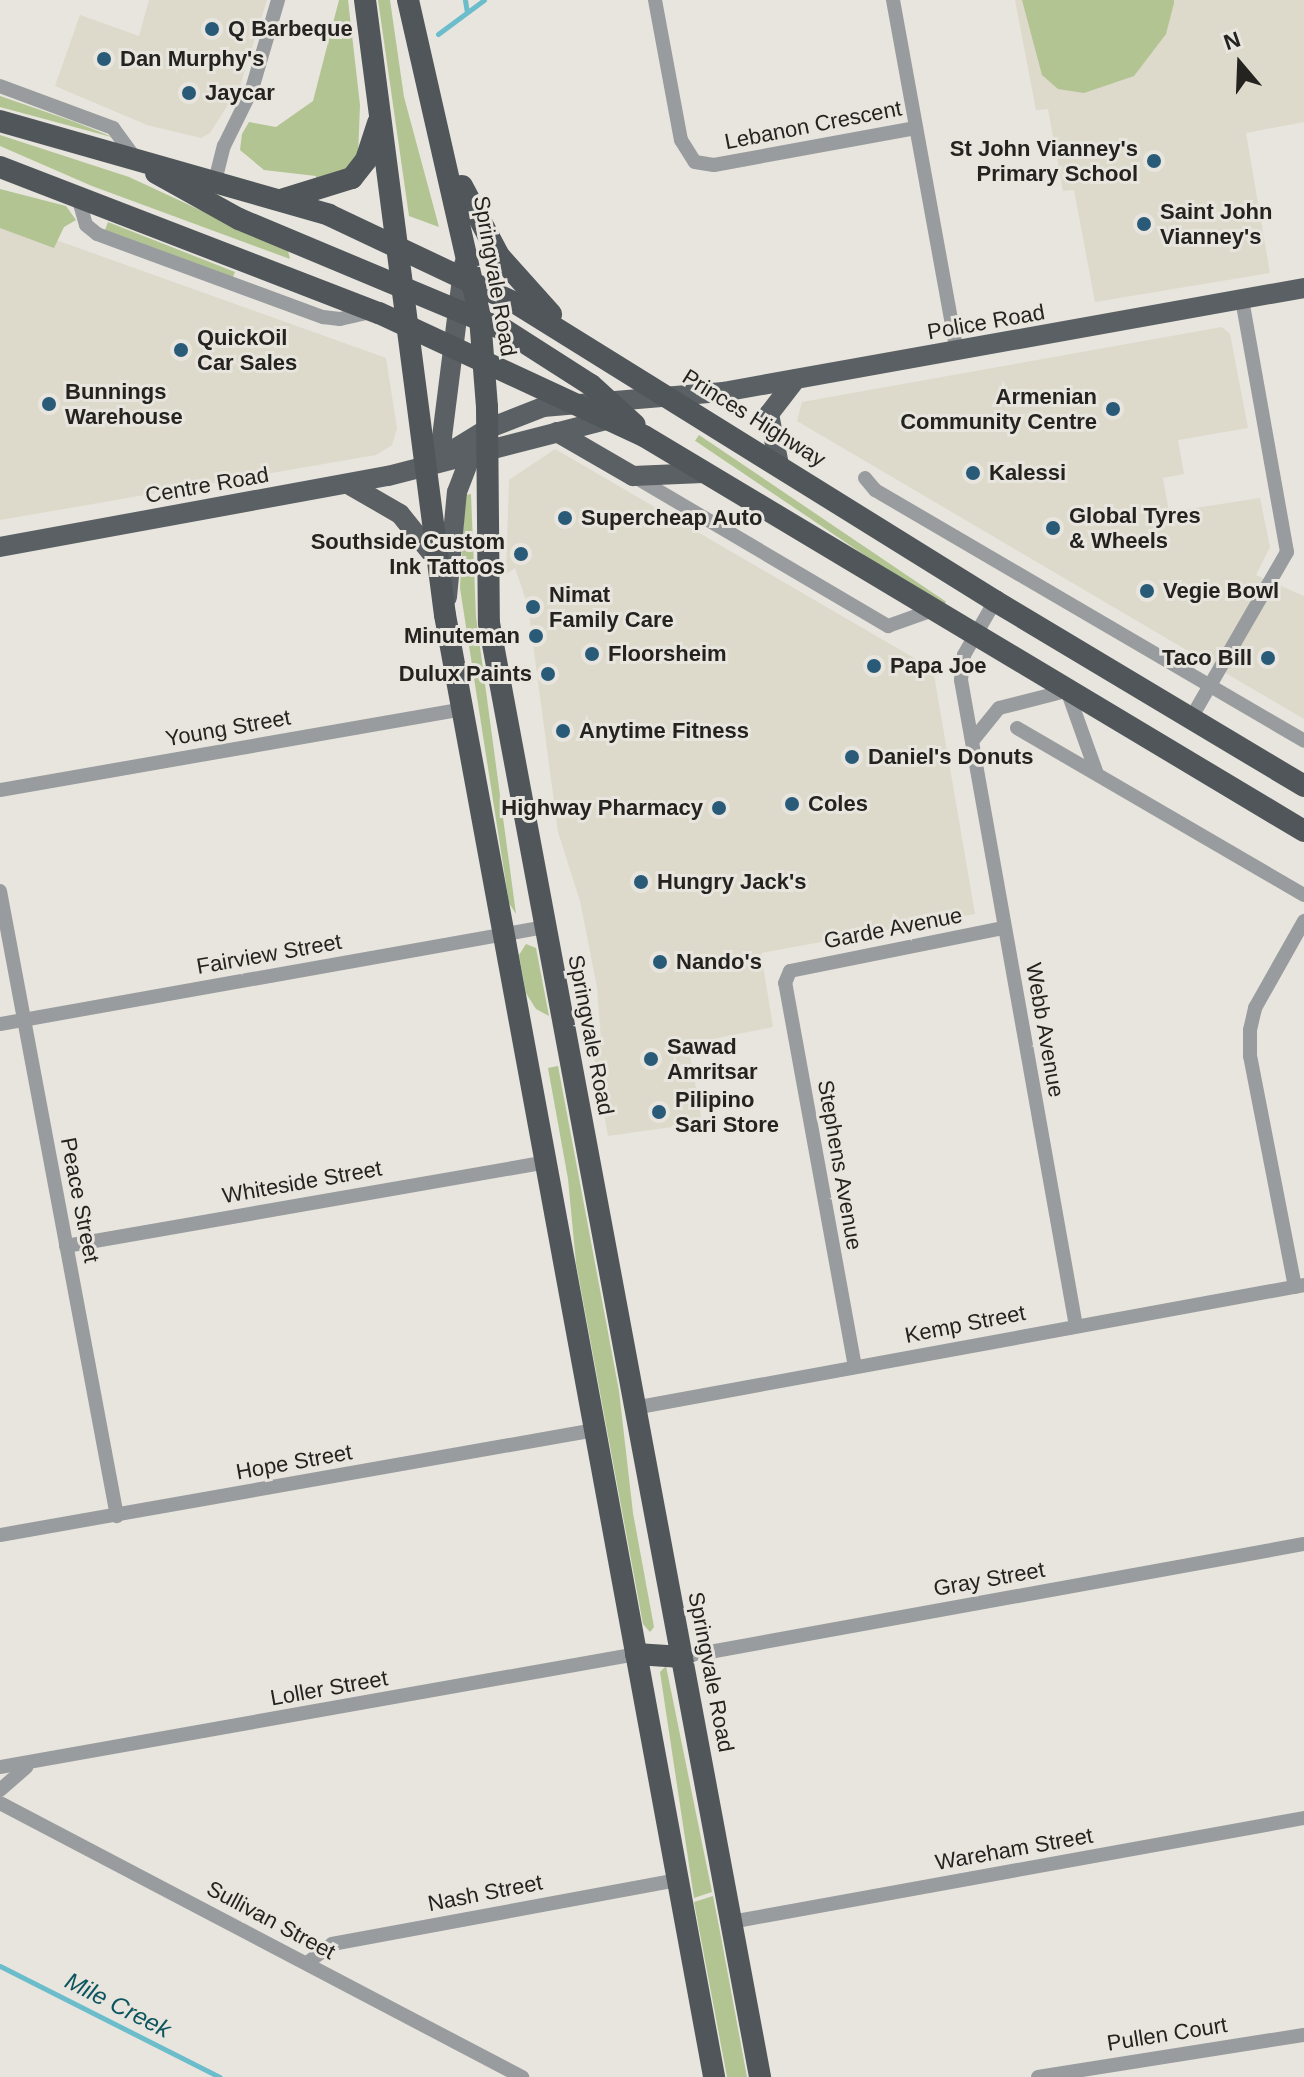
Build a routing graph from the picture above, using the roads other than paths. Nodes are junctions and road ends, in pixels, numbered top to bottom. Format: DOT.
graph roads {
  1 [pos="278,0"];
  2 [pos="365,0"];
  3 [pos="408,0"];
  4 [pos="655,0"];
  5 [pos="893,0"];
  6 [pos="0,86"];
  7 [pos="381,114"];
  8 [pos="0,121"];
  9 [pos="916,128"];
  10 [pos="444,153"];
  11 [pos="140,163"];
  12 [pos="0,167"];
  13 [pos="215,181"];
  14 [pos="282,199"];
  15 [pos="398,245"];
  16 [pos="468,279"];
  17 [pos="402,285"];
  18 [pos="1304,288"];
  19 [pos="1242,299"];
  20 [pos="457,307"];
  21 [pos="480,318"];
  22 [pos="406,325"];
  23 [pos="565,329"];
  24 [pos="451,345"];
  25 [pos="957,352"];
  26 [pos="485,360"];
  27 [pos="796,379"];
  28 [pos="675,399"];
  29 [pos="573,403"];
  30 [pos="616,412"];
  31 [pos="487,429"];
  32 [pos="557,432"];
  33 [pos="477,457"];
  34 [pos="779,465"];
  35 [pos="422,469"];
  36 [pos="703,473"];
  37 [pos="631,475"];
  38 [pos="865,478"];
  39 [pos="348,484"];
  40 [pos="0,547"];
  41 [pos="437,560"];
  42 [pos="995,601"];
  43 [pos="930,611"];
  44 [pos="445,615"];
  45 [pos="974,638"];
  46 [pos="1211,685"];
  47 [pos="1067,692"];
  48 [pos="463,709"];
  49 [pos="1190,720"];
  50 [pos="1017,728"];
  51 [pos="973,741"];
  52 [pos="1304,741"];
  53 [pos="1098,775"];
  54 [pos="1304,786"];
  55 [pos="0,790"];
  56 [pos="1304,831"];
  57 [pos="0,891"];
  58 [pos="1304,895"];
  59 [pos="1304,921"];
  60 [pos="545,927"];
  61 [pos="1004,928"];
  62 [pos="503,934"];
  63 [pos="790,971"];
  64 [pos="24,1019"];
  65 [pos="0,1024"];
  66 [pos="546,1162"];
  67 [pos="66,1246"];
  68 [pos="1299,1286"];
  69 [pos="1076,1326"];
  70 [pos="855,1367"];
  71 [pos="634,1408"];
  72 [pos="595,1430"];
  73 [pos="117,1516"];
  74 [pos="0,1535"];
  75 [pos="1304,1544"];
  76 [pos="636,1654"];
  77 [pos="682,1657"];
  78 [pos="30,1765"];
  79 [pos="0,1767"];
  80 [pos="0,1790"];
  81 [pos="0,1803"];
  82 [pos="1304,1818"];
  83 [pos="678,1880"];
  84 [pos="731,1922"];
  85 [pos="307,1963"];
  86 [pos="1304,2035"];
  87 [pos="522,2077"];
  88 [pos="714,2077"];
  89 [pos="760,2077"];
  90 [pos="1038,2077"];
  1 -- 13 [label="street"];
  2 -- 7 [label="highway"];
  3 -- 10 [label="highway, Springvale Road"];
  4 -- 9 [label="street, Lebanon Crescent"];
  5 -- 9 [label="street"];
  6 -- 11 [label="street, Princes Highway"];
  7 -- 14 [label="highway"];
  7 -- 15 [label="highway"];
  8 -- 11 [label="highway, Princes Highway"];
  9 -- 25 [label="street"];
  10 -- 16 [label="highway, Springvale Road"];
  10 -- 23 [label="highway"];
  11 -- 13 [label="highway, Princes Highway"];
  11 -- 17 [label="highway, Princes Highway"];
  12 -- 22 [label="highway"];
  13 -- 14 [label="highway, Princes Highway"];
  14 -- 15 [label="highway, Princes Highway"];
  15 -- 16 [label="highway, Princes Highway"];
  15 -- 17 [label="highway"];
  16 -- 20 [label="main road"];
  16 -- 21 [label="highway, Springvale Road"];
  16 -- 23 [label="highway, Princes Highway"];
  17 -- 20 [label="highway, Princes Highway"];
  17 -- 22 [label="highway"];
  18 -- 19 [label="main road, Police Road"];
  19 -- 25 [label="main road, Police Road"];
  19 -- 46 [label="street"];
  20 -- 21 [label="highway, Princes Highway"];
  20 -- 24 [label="main road"];
  21 -- 26 [label="highway, Springvale Road"];
  21 -- 30 [label="highway, Princes Highway"];
  22 -- 24 [label="highway"];
  22 -- 35 [label="highway"];
  23 -- 28 [label="highway, Princes Highway"];
  24 -- 26 [label="highway"];
  24 -- 35 [label="main road"];
  25 -- 27 [label="main road, Police Road"];
  26 -- 29 [label="highway"];
  26 -- 31 [label="highway, Springvale Road"];
  27 -- 28 [label="main road, Police Road"];
  27 -- 34 [label="main road"];
  28 -- 30 [label="main road, Police Road"];
  28 -- 34 [label="highway, Princes Highway"];
  29 -- 30 [label="highway"];
  29 -- 31 [label="main road, Centre Road"];
  30 -- 32 [label="main road, Centre Road"];
  30 -- 36 [label="highway"];
  31 -- 33 [label="highway, Springvale Road"];
  31 -- 35 [label="main road, Centre Road"];
  32 -- 33 [label="main road, Centre Road"];
  32 -- 37 [label="main road"];
  33 -- 35 [label="main road, Centre Road"];
  33 -- 44 [label="main road"];
  33 -- 60 [label="highway, Springvale Road"];
  34 -- 42 [label="highway, Princes Highway"];
  35 -- 39 [label="main road, Centre Road"];
  35 -- 41 [label="highway"];
  36 -- 37 [label="main road"];
  36 -- 43 [label="highway"];
  37 -- 43 [label="street"];
  38 -- 46 [label="street"];
  39 -- 40 [label="main road, Centre Road"];
  39 -- 41 [label="main road"];
  41 -- 44 [label="highway"];
  42 -- 45 [label="street, Webb Avenue"];
  42 -- 49 [label="highway, Princes Highway"];
  43 -- 45 [label="highway"];
  44 -- 48 [label="highway"];
  45 -- 47 [label="highway"];
  45 -- 51 [label="street, Webb Avenue"];
  46 -- 49 [label="street"];
  46 -- 52 [label="street"];
  47 -- 51 [label="street"];
  47 -- 53 [label="street"];
  47 -- 56 [label="highway"];
  48 -- 55 [label="street, Young Street"];
  48 -- 62 [label="highway"];
  49 -- 54 [label="highway, Princes Highway"];
  50 -- 53 [label="street"];
  51 -- 61 [label="street, Webb Avenue"];
  53 -- 58 [label="street"];
  57 -- 64 [label="street, Peace Street"];
  59 -- 68 [label="street"];
  60 -- 62 [label="street, Fairview Street"];
  60 -- 71 [label="highway, Springvale Road"];
  61 -- 63 [label="street, Garde Avenue"];
  61 -- 69 [label="street, Webb Avenue"];
  62 -- 64 [label="street, Fairview Street"];
  62 -- 66 [label="highway"];
  63 -- 70 [label="street, Stephens Avenue"];
  64 -- 65 [label="street, Fairview Street"];
  64 -- 67 [label="street, Peace Street"];
  66 -- 67 [label="street, Whiteside Street"];
  66 -- 72 [label="highway"];
  67 -- 73 [label="street, Peace Street"];
  68 -- 69 [label="street, Kemp Street"];
  69 -- 70 [label="street, Kemp Street"];
  70 -- 71 [label="street, Kemp Street"];
  71 -- 77 [label="highway, Springvale Road"];
  72 -- 73 [label="street, Hope Street"];
  72 -- 76 [label="highway"];
  73 -- 74 [label="street, Hope Street"];
  75 -- 77 [label="street, Gray Street"];
  76 -- 77 [label="highway"];
  76 -- 78 [label="street, Loller Street"];
  76 -- 83 [label="highway"];
  77 -- 84 [label="highway, Springvale Road"];
  78 -- 79 [label="street, Loller Street"];
  78 -- 80 [label="street, Loller Street"];
  81 -- 85 [label="street, Sullivan Street"];
  82 -- 84 [label="street, Wareham Street"];
  83 -- 85 [label="street, Nash Street"];
  83 -- 88 [label="highway"];
  84 -- 89 [label="highway, Springvale Road"];
  85 -- 87 [label="street, Sullivan Street"];
  86 -- 90 [label="street, Pullen Court"];
}
